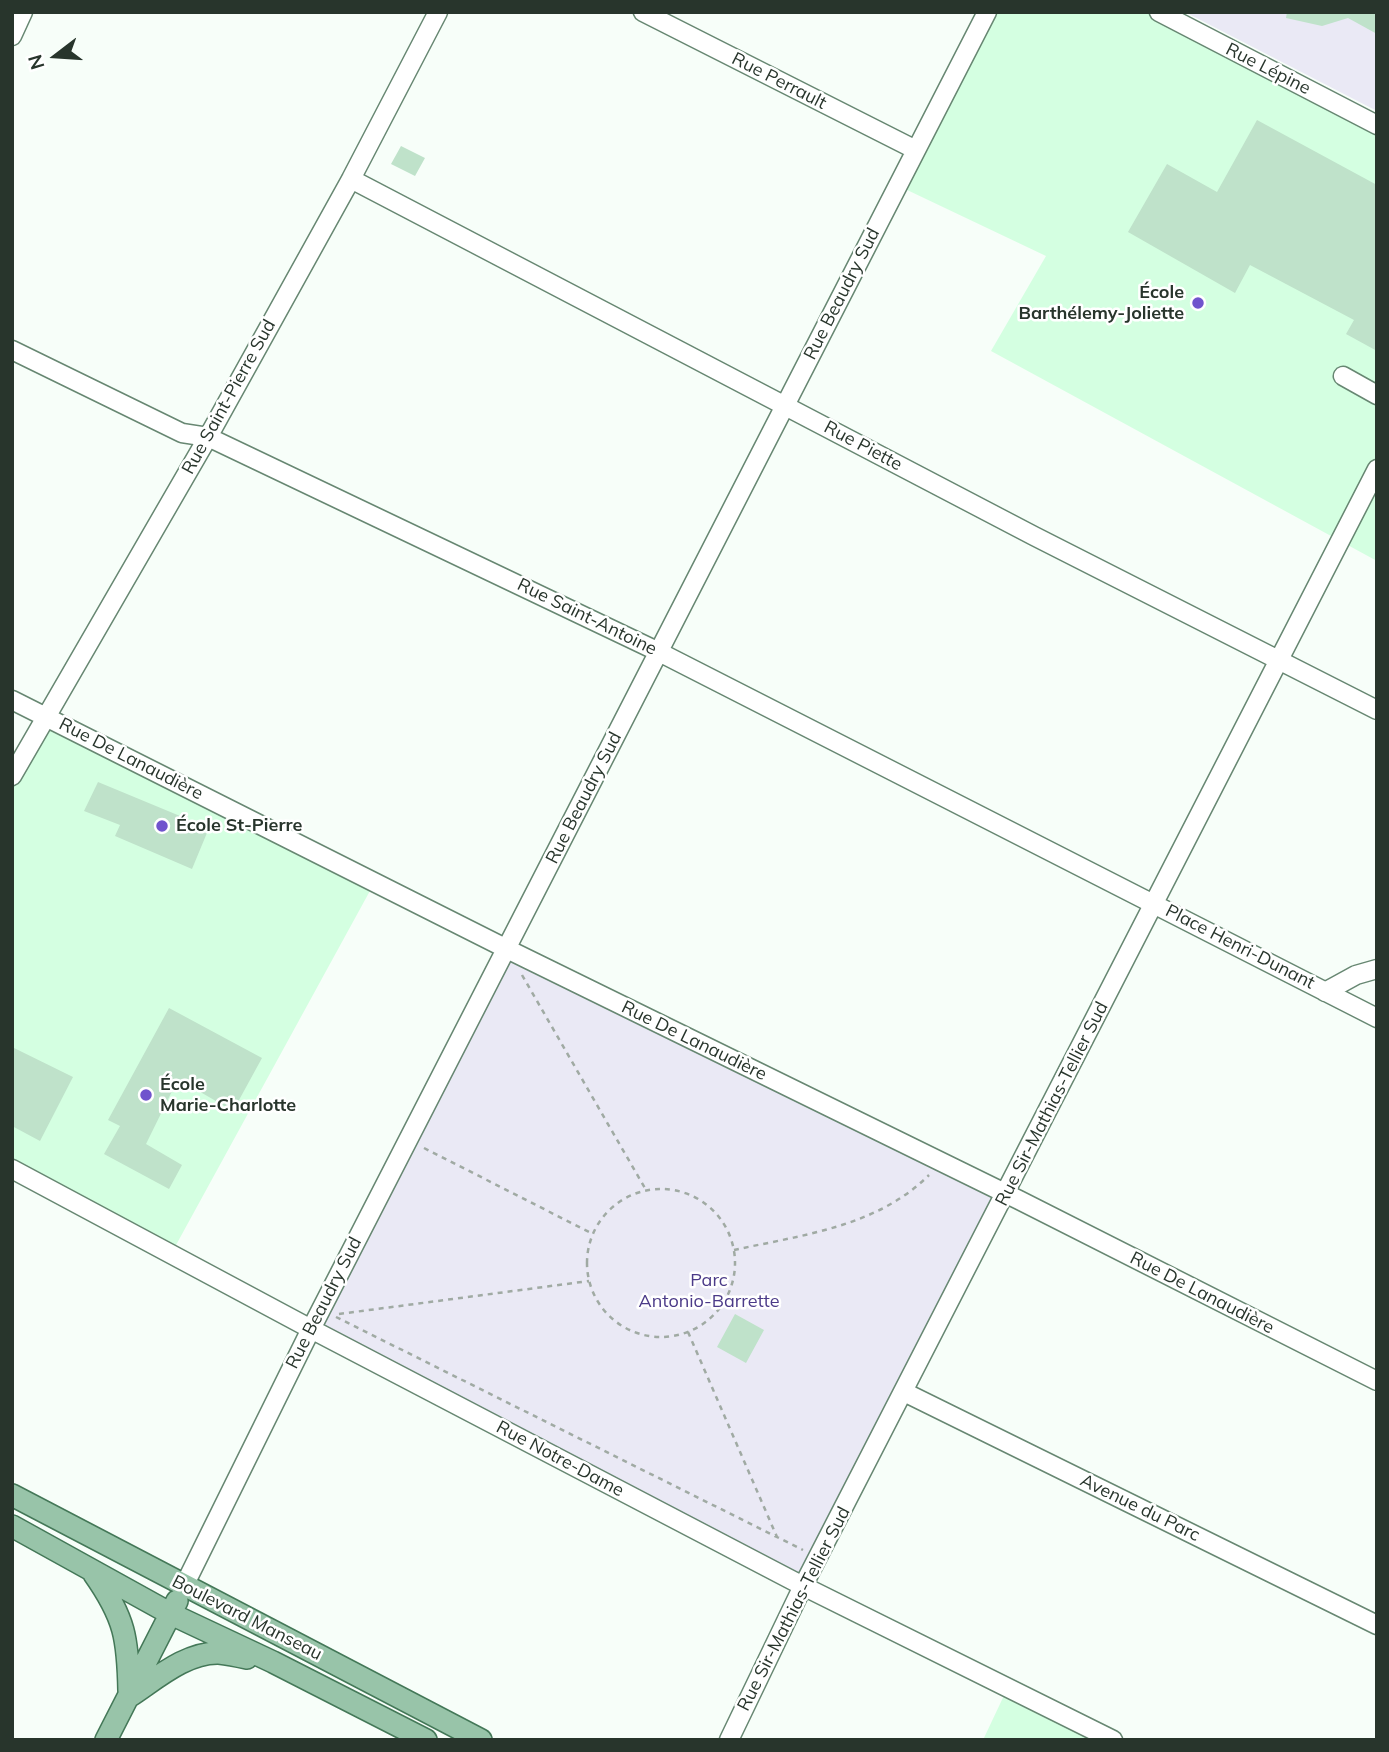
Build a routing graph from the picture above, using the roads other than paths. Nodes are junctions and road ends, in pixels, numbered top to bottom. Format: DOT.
graph roads {
  1 [pos="23,12"];
  2 [pos="438,12"];
  3 [pos="643,12"];
  4 [pos="986,12"];
  5 [pos="1159,12"];
  6 [pos="12,36"];
  7 [pos="1377,125"];
  8 [pos="916,150"];
  9 [pos="351,179"];
  10 [pos="12,350"];
  11 [pos="1343,376"];
  12 [pos="1377,395"];
  13 [pos="785,406"];
  14 [pos="208,437"];
  15 [pos="1377,469"];
  16 [pos="659,652"];
  17 [pos="1278,659"];
  18 [pos="12,700"];
  19 [pos="1377,710"];
  20 [pos="46,716"];
  21 [pos="12,776"];
  22 [pos="1154,903"];
  23 [pos="507,949"];
  24 [pos="1377,969"];
  25 [pos="1325,992"];
  26 [pos="1377,1018"];
  27 [pos="12,1169"];
  28 [pos="1006,1194"];
  29 [pos="311,1329"];
  30 [pos="1377,1381"];
  31 [pos="904,1392"];
  32 [pos="12,1495"];
  33 [pos="12,1526"];
  34 [pos="88,1567"];
  35 [pos="184,1586"];
  36 [pos="803,1586"];
  37 [pos="171,1614"];
  38 [pos="1377,1625"];
  39 [pos="273,1662"];
  40 [pos="129,1696"];
  41 [pos="106,1740"];
  42 [pos="426,1740"];
  43 [pos="481,1740"];
  44 [pos="729,1740"];
  45 [pos="1113,1740"];
  1 -- 6 [label="street"];
  2 -- 9 [label="street, Rue Saint-Pierre Sud"];
  3 -- 8 [label="street, Rue Perrault"];
  4 -- 8 [label="street, Rue Beaudry Sud"];
  5 -- 7 [label="street, Rue Lépine"];
  8 -- 13 [label="street, Rue Beaudry Sud"];
  9 -- 13 [label="street, Rue Piette"];
  9 -- 14 [label="street, Rue Saint-Pierre Sud"];
  10 -- 14 [label="street, Rue Saint-Antoine"];
  11 -- 12 [label="street"];
  13 -- 16 [label="street, Rue Beaudry Sud"];
  13 -- 17 [label="street, Rue Piette"];
  14 -- 16 [label="street, Rue Saint-Antoine"];
  14 -- 20 [label="street, Rue Saint-Pierre Sud"];
  15 -- 17 [label="street, Rue Sir-Mathias-Tellier Sud"];
  16 -- 22 [label="street, Rue Saint-Antoine"];
  16 -- 23 [label="street, Rue Beaudry Sud"];
  17 -- 19 [label="street, Rue Piette"];
  17 -- 22 [label="street, Rue Sir-Mathias-Tellier Sud"];
  18 -- 20 [label="street, Rue De Lanaudière"];
  20 -- 21 [label="street, Rue Saint-Pierre Sud"];
  20 -- 23 [label="street, Rue De Lanaudière"];
  22 -- 25 [label="street, Place Henri-Dunant"];
  22 -- 28 [label="street, Rue Sir-Mathias-Tellier Sud"];
  23 -- 28 [label="street, Rue De Lanaudière"];
  23 -- 29 [label="street, Rue Beaudry Sud"];
  24 -- 25 [label="street, Place Henri-Dunant"];
  25 -- 26 [label="street, Place Henri-Dunant"];
  27 -- 29 [label="street, Rue Notre-Dame"];
  28 -- 30 [label="street, Rue De Lanaudière"];
  28 -- 31 [label="street, Rue Sir-Mathias-Tellier Sud"];
  29 -- 35 [label="street, Rue Beaudry Sud"];
  29 -- 36 [label="street, Rue Notre-Dame"];
  31 -- 36 [label="street, Rue Sir-Mathias-Tellier Sud"];
  31 -- 38 [label="street, Avenue du Parc"];
  32 -- 35 [label="main road, Boulevard Manseau"];
  33 -- 34 [label="main road, Boulevard Manseau"];
  34 -- 37 [label="main road, Boulevard Manseau"];
  34 -- 40 [label="main road"];
  35 -- 37 [label="main road"];
  35 -- 43 [label="main road, Boulevard Manseau"];
  36 -- 44 [label="street, Rue Sir-Mathias-Tellier Sud"];
  36 -- 45 [label="street, Rue Notre-Dame"];
  37 -- 39 [label="main road, Boulevard Manseau"];
  37 -- 40 [label="main road"];
  39 -- 40 [label="main road"];
  39 -- 42 [label="main road, Boulevard Manseau"];
  40 -- 41 [label="main road"];
}
